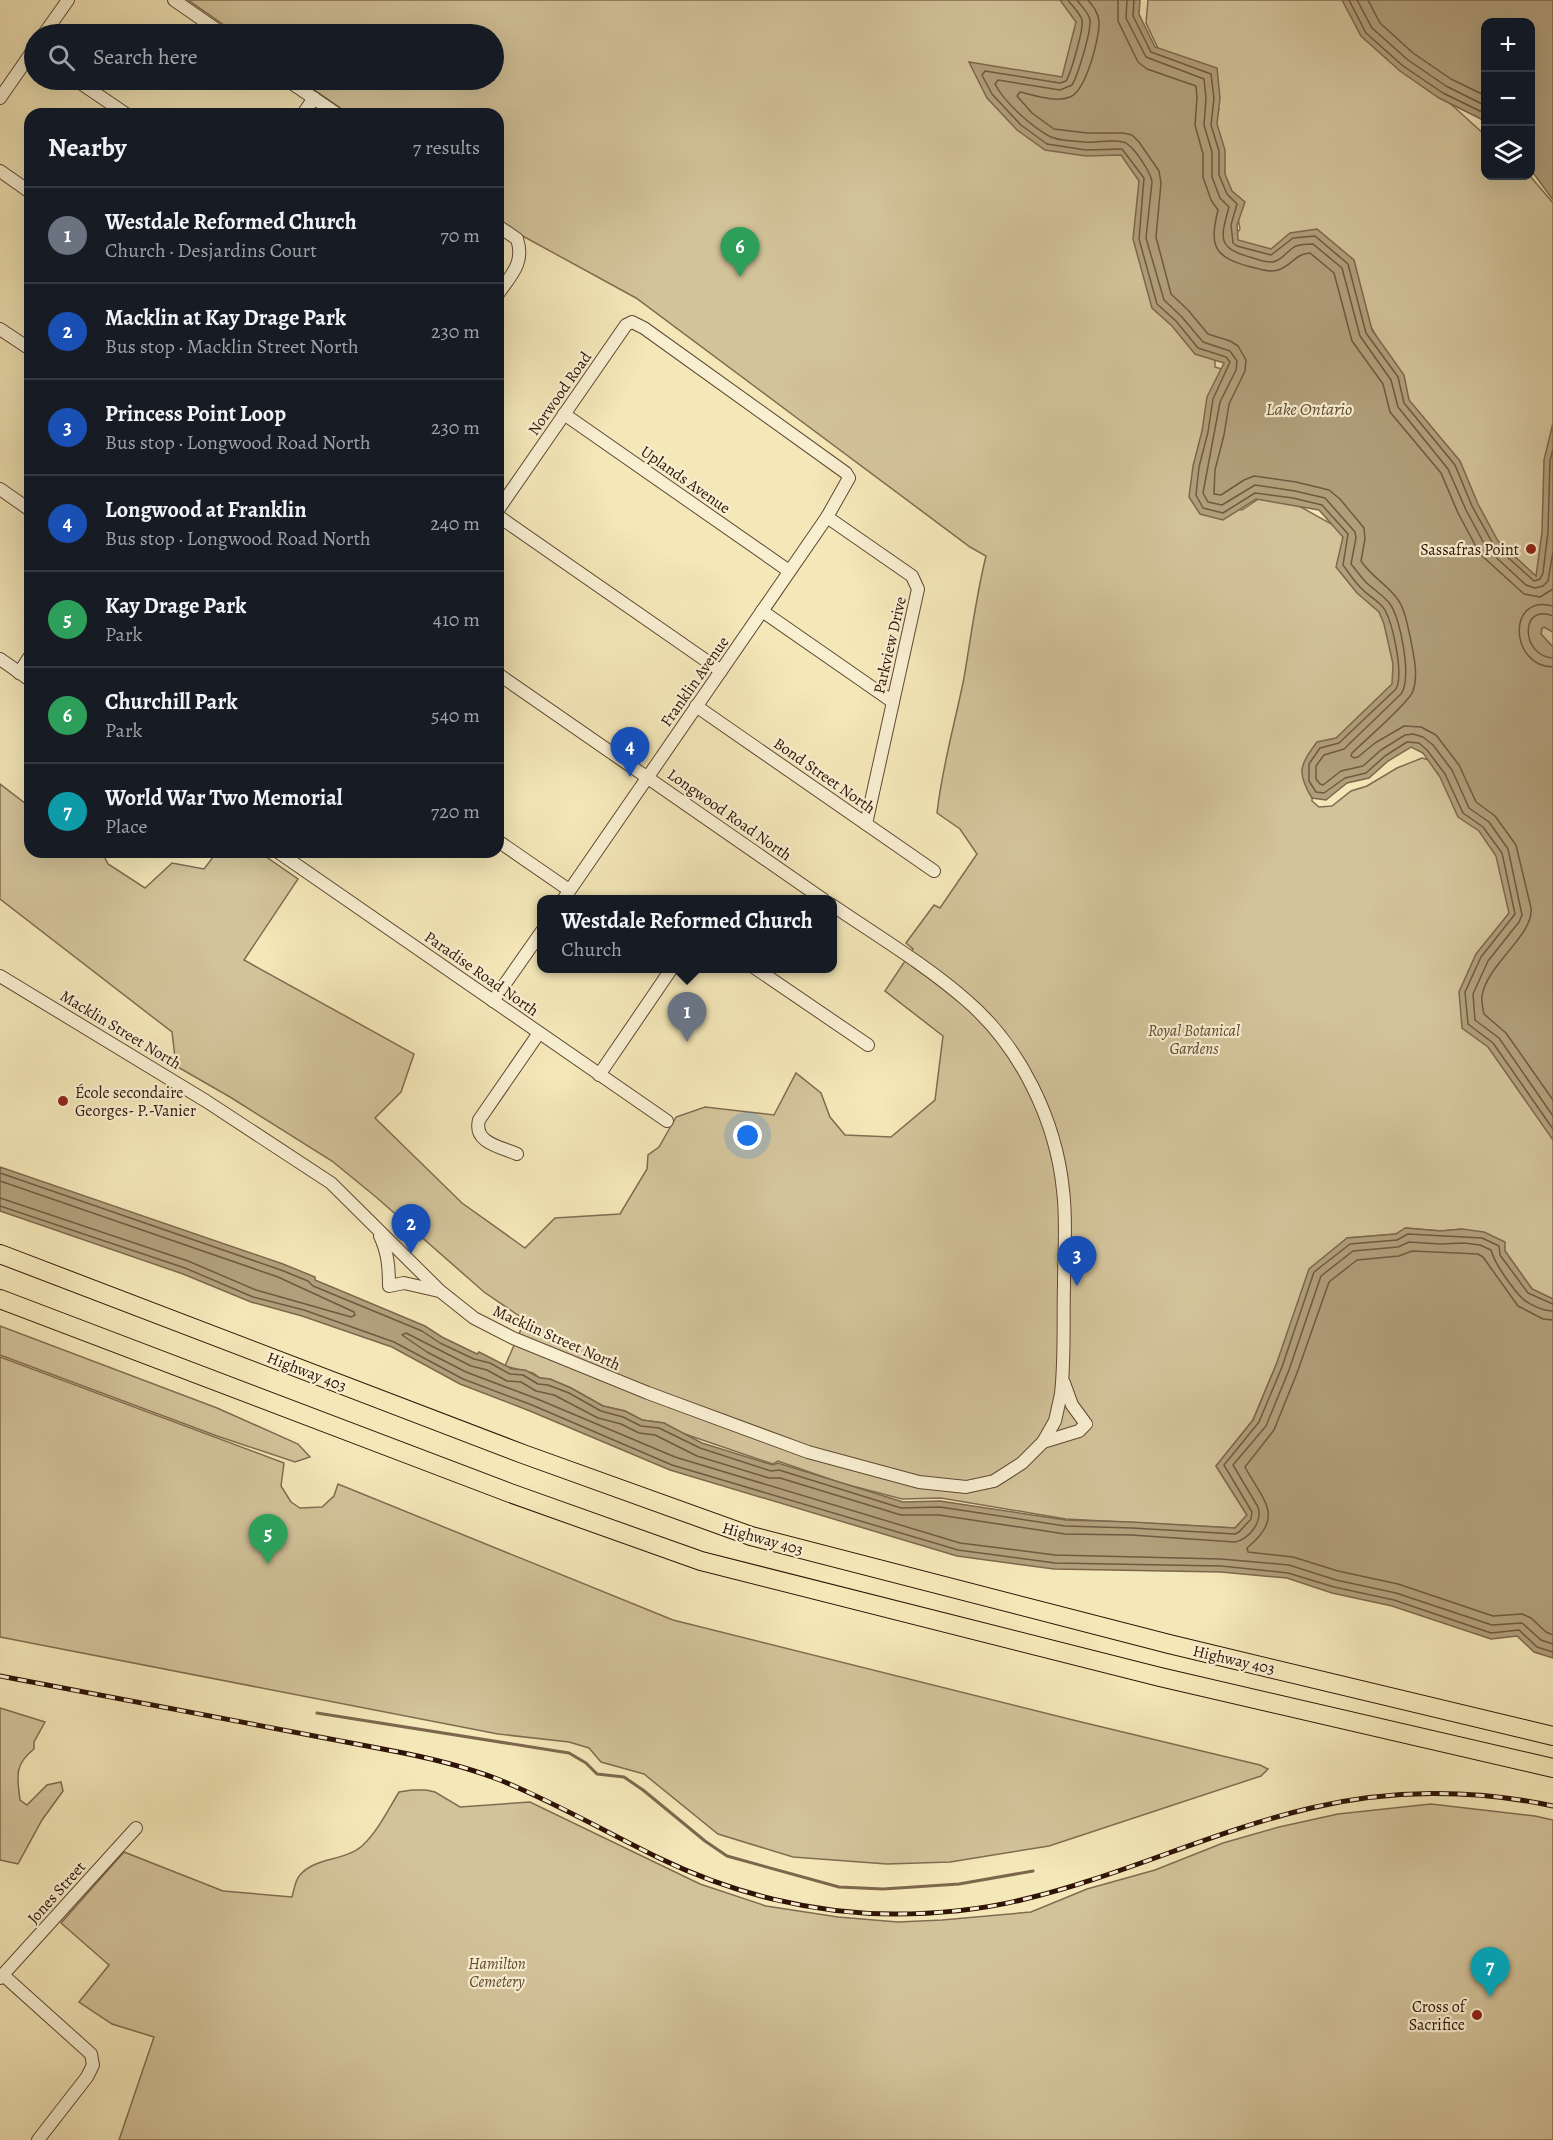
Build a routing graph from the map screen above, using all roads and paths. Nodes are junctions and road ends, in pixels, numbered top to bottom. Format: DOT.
graph roads {
  1 [pos="68,0"];
  2 [pos="174,0"];
  3 [pos="51,24"];
  4 [pos="209,24"];
  5 [pos="24,64"];
  6 [pos="91,90"];
  7 [pos="302,90"];
  8 [pos="314,98"];
  9 [pos="0,99"];
  10 [pos="117,108"];
  11 [pos="307,108"];
  12 [pos="328,108"];
  13 [pos="0,171"];
  14 [pos="24,188"];
  15 [pos="504,230"];
  16 [pos="504,285"];
  17 [pos="0,328"];
  18 [pos="24,345"];
  19 [pos="564,414"];
  20 [pos="849,478"];
  21 [pos="0,489"];
  22 [pos="504,501"];
  23 [pos="24,506"];
  24 [pos="827,517"];
  25 [pos="504,520"];
  26 [pos="789,571"];
  27 [pos="762,611"];
  28 [pos="3,661"];
  29 [pos="24,665"];
  30 [pos="721,671"];
  31 [pos="19,673"];
  32 [pos="0,675"];
  33 [pos="24,676"];
  34 [pos="504,678"];
  35 [pos="893,702"];
  36 [pos="696,706"];
  37 [pos="647,777"];
  38 [pos="866,824"];
  39 [pos="504,846"];
  40 [pos="287,858"];
  41 [pos="934,871"];
  42 [pos="566,895"];
  43 [pos="817,895"];
  44 [pos="837,909"];
  45 [pos="537,938"];
  46 [pos="669,973"];
  47 [pos="761,973"];
  48 [pos="0,976"];
  49 [pos="493,1001"];
  50 [pos="539,1033"];
  51 [pos="867,1046"];
  52 [pos="599,1075"];
  53 [pos="667,1122"];
  54 [pos="517,1154"];
  55 [pos="376,1228"];
  56 [pos="0,1254"];
  57 [pos="440,1291"];
  58 [pos="0,1299"];
  59 [pos="1063,1378"];
  60 [pos="1042,1443"];
  61 [pos="1553,1736"];
  62 [pos="1553,1768"];
  63 [pos="136,1828"];
  64 [pos="2,1976"];
  65 [pos="38,2140"];
  1 -- 3 [label="street"];
  2 -- 4 [label="street"];
  5 -- 9 [label="street"];
  6 -- 10 [label="street"];
  7 -- 8 [label="street"];
  8 -- 11 [label="street"];
  8 -- 12 [label="street"];
  13 -- 14 [label="street"];
  15 -- 16 [label="street"];
  17 -- 18 [label="street"];
  19 -- 20 [label="street, Norwood Road"];
  19 -- 22 [label="street, Norwood Road"];
  19 -- 26 [label="street, Uplands Avenue"];
  20 -- 24 [label="street, Franklin Avenue"];
  21 -- 23 [label="street"];
  24 -- 26 [label="street, Franklin Avenue"];
  24 -- 35 [label="street, Parkview Drive"];
  25 -- 30 [label="street"];
  26 -- 27 [label="street, Franklin Avenue"];
  27 -- 30 [label="street, Franklin Avenue"];
  27 -- 35 [label="street"];
  28 -- 31 [label="street"];
  28 -- 32 [label="street"];
  29 -- 31 [label="street"];
  30 -- 36 [label="street, Franklin Avenue"];
  31 -- 33 [label="street"];
  34 -- 37 [label="street, Longwood Road North"];
  35 -- 38 [label="street, Parkview Drive"];
  36 -- 37 [label="street, Franklin Avenue"];
  36 -- 38 [label="street, Bond Street North"];
  37 -- 42 [label="street, Franklin Avenue"];
  37 -- 43 [label="street, Longwood Road North"];
  38 -- 41 [label="street, Bond Street North"];
  39 -- 42 [label="street"];
  40 -- 49 [label="street, Paradise Road North"];
  44 -- 59 [label="street"];
  45 -- 49 [label="street"];
  46 -- 52 [label="street"];
  47 -- 51 [label="street"];
  48 -- 55 [label="street, Macklin Street North"];
  49 -- 50 [label="street, Paradise Road North"];
  50 -- 52 [label="street, Paradise Road North"];
  50 -- 54 [label="street"];
  52 -- 53 [label="street, Paradise Road North"];
  55 -- 57 [label="street, Macklin Street North"];
  55 -- 57 [label="street"];
  56 -- 61 [label="highway, Highway 403"];
  57 -- 60 [label="street, Macklin Street North"];
  58 -- 62 [label="highway"];
  59 -- 60 [label="street"];
  59 -- 60 [label="street"];
  63 -- 64 [label="street, Jones Street"];
  64 -- 65 [label="street"];
}
